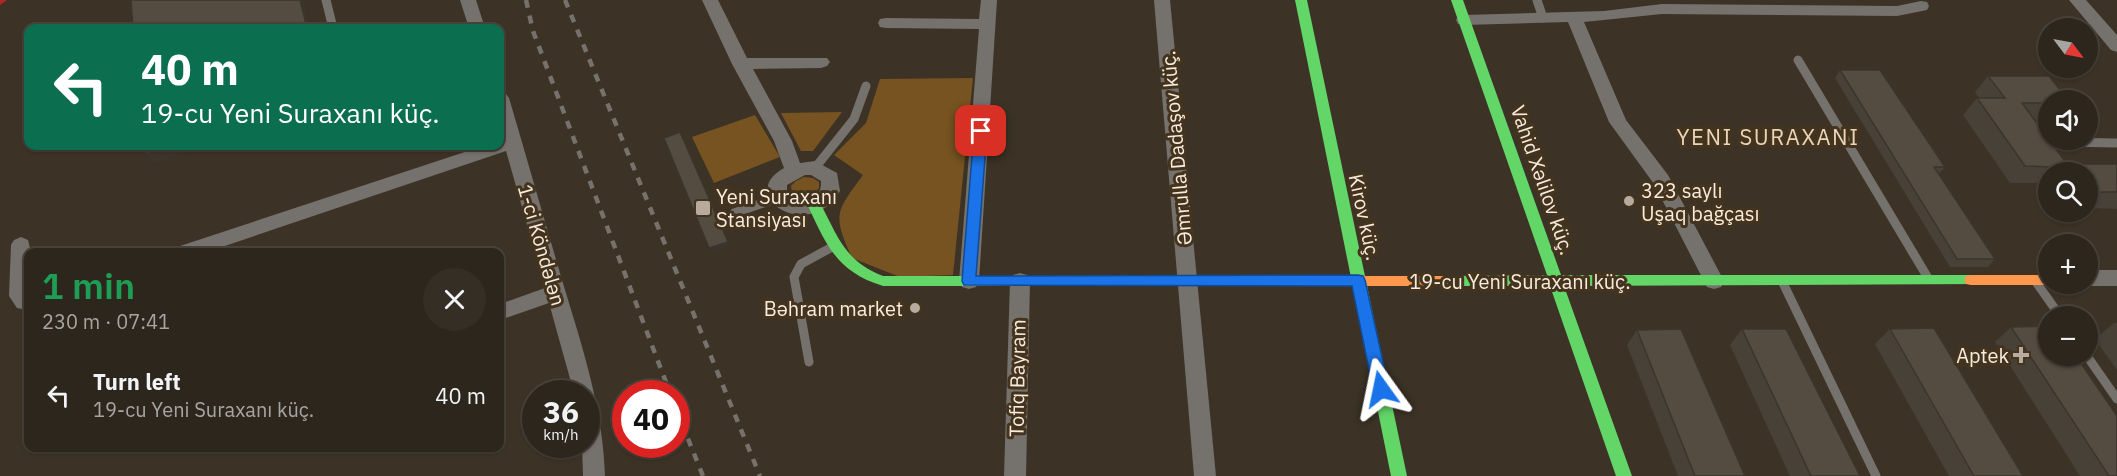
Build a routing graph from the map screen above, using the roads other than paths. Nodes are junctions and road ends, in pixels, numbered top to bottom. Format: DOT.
graph roads {
  1 [pos="326,0"];
  2 [pos="468,0"];
  3 [pos="710,0"];
  4 [pos="989,0"];
  5 [pos="1162,0"];
  6 [pos="1301,0"];
  7 [pos="1457,0"];
  8 [pos="1537,0"];
  9 [pos="2077,0"];
  10 [pos="1786,5"];
  11 [pos="1922,6"];
  12 [pos="1574,17"];
  13 [pos="1543,18"];
  14 [pos="1464,20"];
  15 [pos="886,23"];
  16 [pos="332,24"];
  17 [pos="476,24"];
  18 [pos="987,24"];
  19 [pos="2117,46"];
  20 [pos="1798,60"];
  21 [pos="821,62"];
  22 [pos="741,64"];
  23 [pos="866,86"];
  24 [pos="504,111"];
  25 [pos="514,142"];
  26 [pos="2098,143"];
  27 [pos="2117,143"];
  28 [pos="504,145"];
  29 [pos="490,150"];
  30 [pos="815,168"];
  31 [pos="794,171"];
  32 [pos="778,198"];
  33 [pos="815,206"];
  34 [pos="734,213"];
  35 [pos="21,245"];
  36 [pos="834,246"];
  37 [pos="196,248"];
  38 [pos="2098,278"];
  39 [pos="2117,278"];
  40 [pos="1358,280"];
  41 [pos="1556,280"];
  42 [pos="1929,280"];
  43 [pos="2038,280"];
  44 [pos="969,281"];
  45 [pos="1020,281"];
  46 [pos="1188,281"];
  47 [pos="1714,281"];
  48 [pos="1782,281"];
  49 [pos="555,293"];
  50 [pos="24,302"];
  51 [pos="504,311"];
  52 [pos="809,362"];
  53 [pos="2094,366"];
  54 [pos="581,380"];
  55 [pos="2117,399"];
  56 [pos="594,458"];
  57 [pos="594,476"];
  58 [pos="1015,476"];
  59 [pos="1205,476"];
  60 [pos="1399,476"];
  61 [pos="1624,476"];
  62 [pos="1876,476"];
  1 -- 16 [label="lane"];
  2 -- 17 [label="street"];
  3 -- 22 [label="street"];
  4 -- 18 [label="street"];
  5 -- 46 [label="street, Əmrulla Dadaşov küç."];
  6 -- 40 [label="street, Kirov küç."];
  7 -- 14 [label="street, Vahid Xəlilov küç."];
  8 -- 13 [label="lane"];
  9 -- 19 [label="street"];
  10 -- 11 [label="street"];
  10 -- 12 [label="street"];
  12 -- 13 [label="street"];
  12 -- 47 [label="street"];
  13 -- 14 [label="street"];
  14 -- 41 [label="street, Vahid Xəlilov küç."];
  15 -- 18 [label="street"];
  18 -- 44 [label="street"];
  20 -- 42 [label="lane"];
  21 -- 22 [label="street"];
  22 -- 31 [label="street"];
  23 -- 30 [label="lane"];
  24 -- 25 [label="street, 1-ci Köndələn"];
  25 -- 28 [label="street"];
  25 -- 49 [label="street, 1-ci Köndələn"];
  26 -- 27 [label="lane"];
  29 -- 37 [label="street"];
  30 -- 31 [label="street"];
  30 -- 33 [label="street"];
  31 -- 32 [label="street"];
  32 -- 33 [label="street"];
  32 -- 34 [label="lane"];
  33 -- 36 [label="street, 19-cu Yeni Suraxanı küç."];
  35 -- 50 [label="street"];
  36 -- 44 [label="street, 19-cu Yeni Suraxanı küç."];
  36 -- 52 [label="lane"];
  38 -- 39 [label="street"];
  40 -- 41 [label="street, 19-cu Yeni Suraxanı küç."];
  40 -- 46 [label="street, 19-cu Yeni Suraxanı küç."];
  40 -- 60 [label="street, Kirov küç."];
  41 -- 47 [label="street, 19-cu Yeni Suraxanı küç."];
  41 -- 61 [label="street, Vahid Xəlilov küç."];
  42 -- 43 [label="street, 19-cu Yeni Suraxanı küç."];
  42 -- 48 [label="street, 19-cu Yeni Suraxanı küç."];
  44 -- 45 [label="street, 19-cu Yeni Suraxanı küç."];
  45 -- 46 [label="street, 19-cu Yeni Suraxanı küç."];
  45 -- 58 [label="street, Tofiq Bayram"];
  46 -- 59 [label="street, Əmrulla Dadaşov küç."];
  47 -- 48 [label="street, 19-cu Yeni Suraxanı küç."];
  48 -- 62 [label="lane"];
  49 -- 51 [label="street"];
  49 -- 54 [label="street, 1-ci Köndələn"];
  53 -- 55 [label="lane"];
  56 -- 57 [label="street, 1-ci Köndələn"];
}
